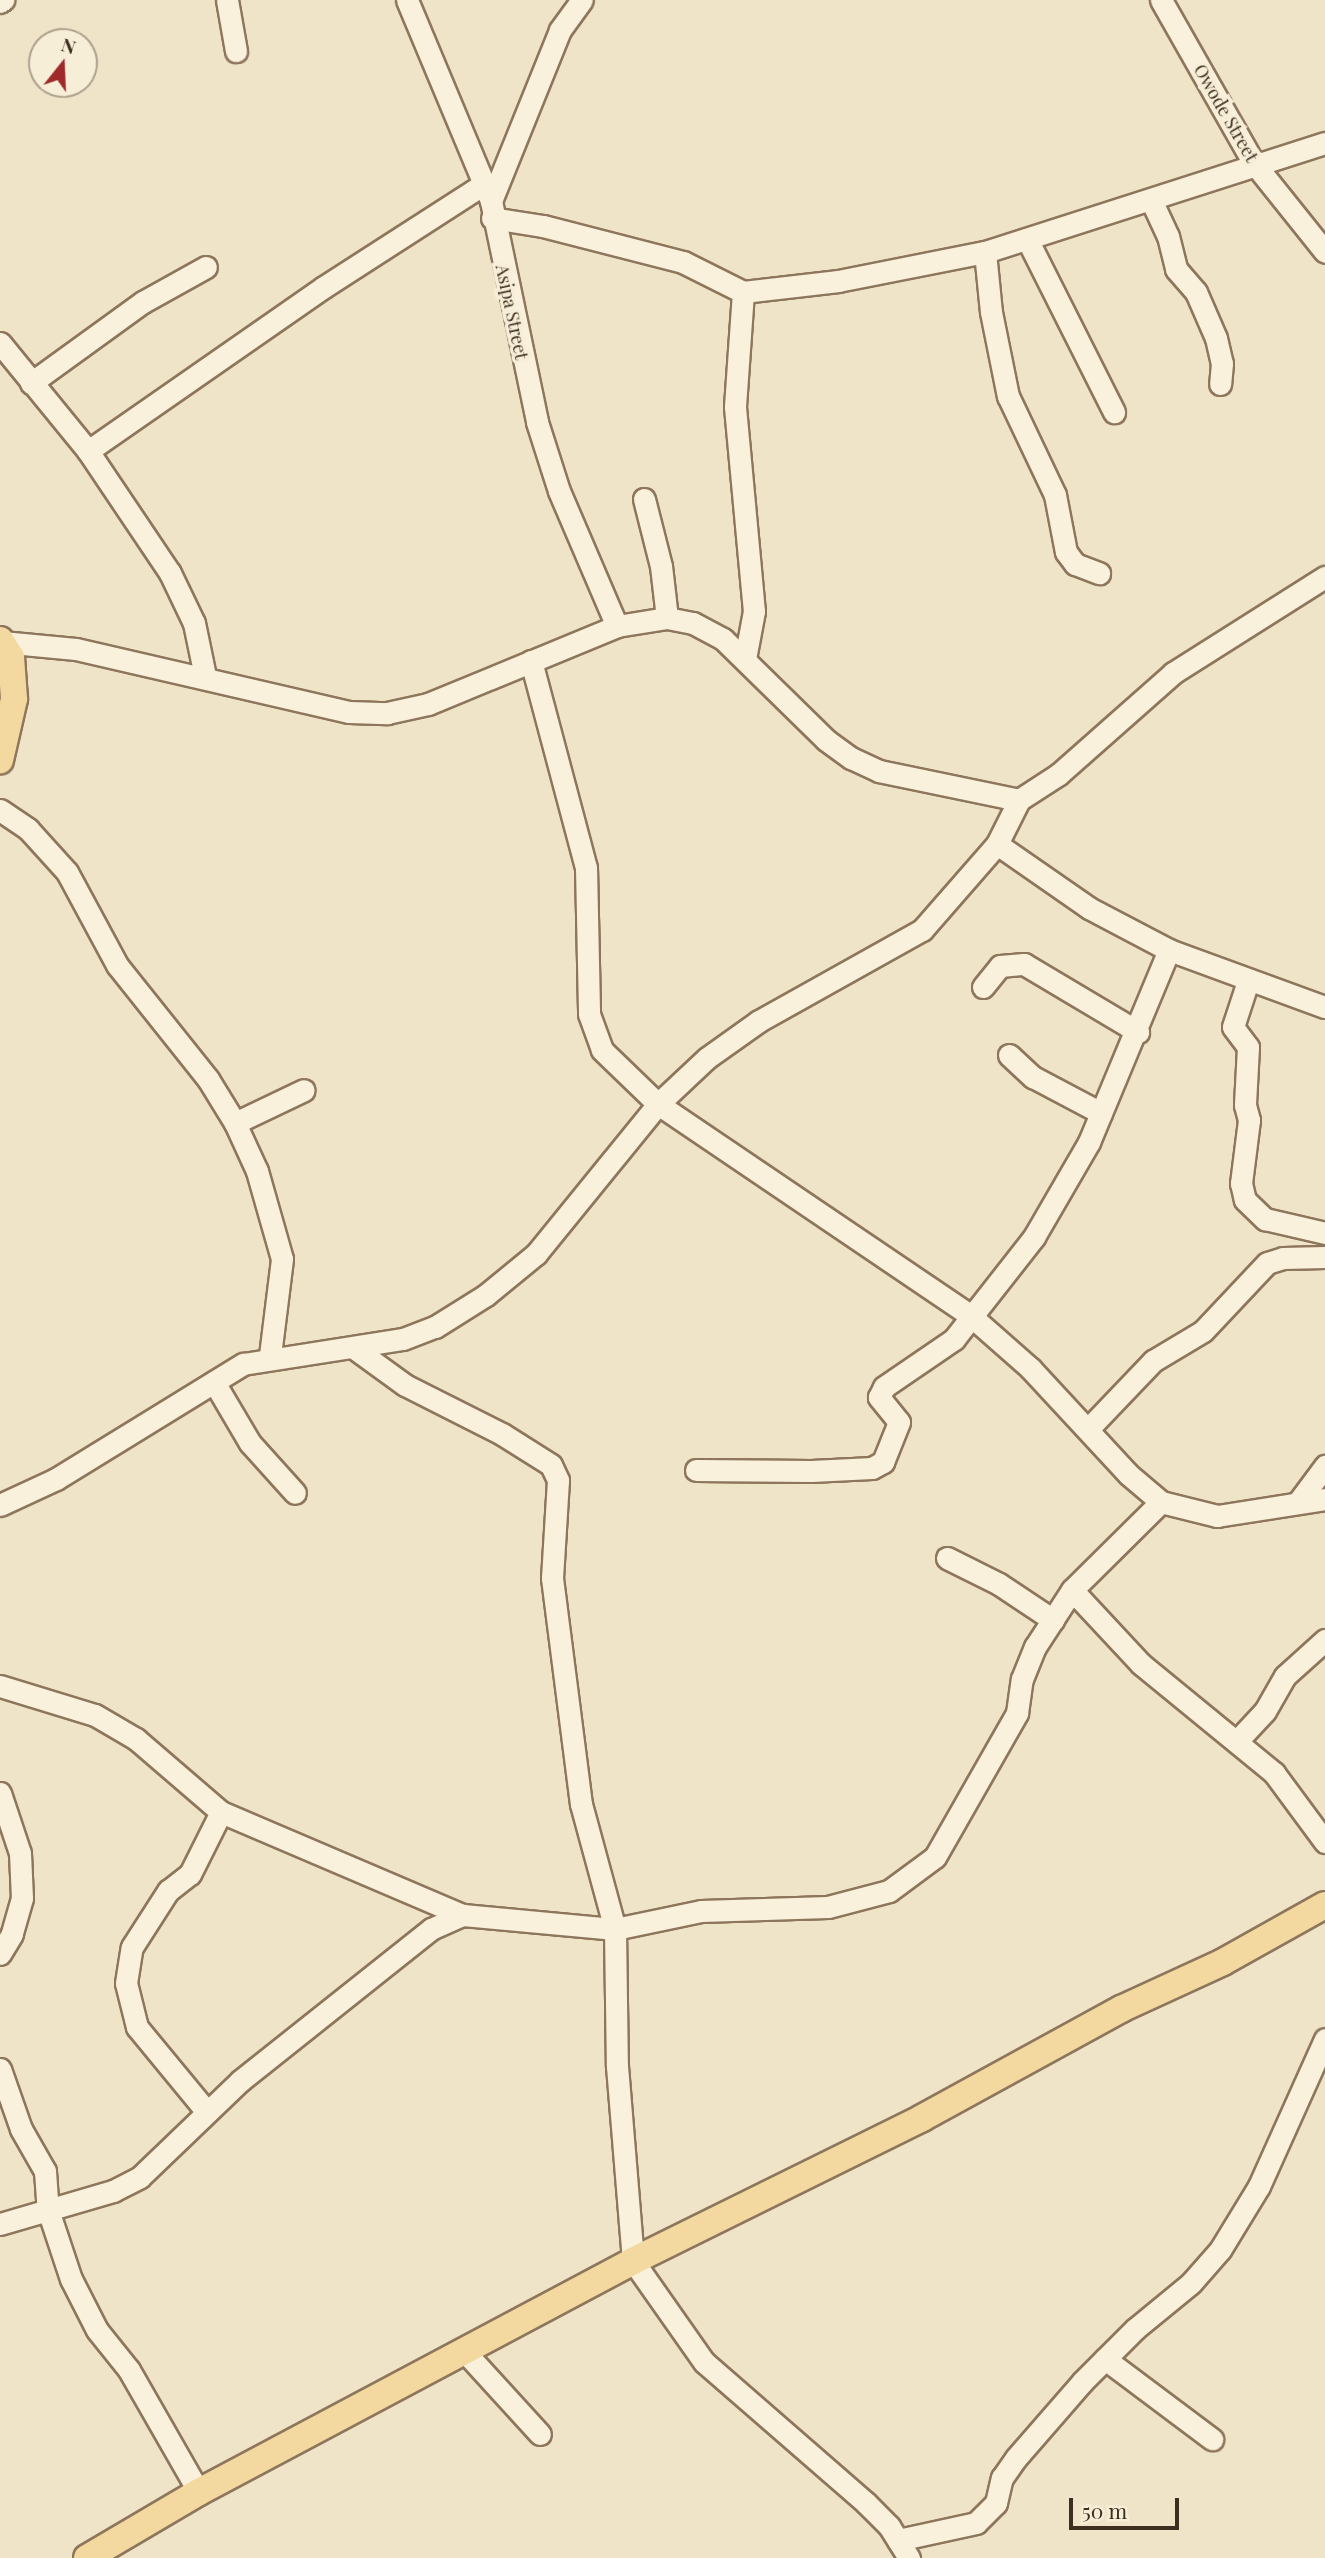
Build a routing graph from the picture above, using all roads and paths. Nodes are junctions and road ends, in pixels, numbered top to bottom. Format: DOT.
graph roads {
  1 [pos="227,0"];
  2 [pos="407,0"];
  3 [pos="582,0"];
  4 [pos="1161,0"];
  5 [pos="236,51"];
  6 [pos="1325,143"];
  7 [pos="1253,162"];
  8 [pos="488,202"];
  9 [pos="1152,202"];
  10 [pos="1027,239"];
  11 [pos="985,252"];
  12 [pos="1325,252"];
  13 [pos="206,267"];
  14 [pos="743,292"];
  15 [pos="0,343"];
  16 [pos="31,383"];
  17 [pos="1220,384"];
  18 [pos="1114,412"];
  19 [pos="88,451"];
  20 [pos="644,499"];
  21 [pos="1099,573"];
  22 [pos="1325,577"];
  23 [pos="667,618"];
  24 [pos="617,626"];
  25 [pos="1,641"];
  26 [pos="745,659"];
  27 [pos="531,661"];
  28 [pos="205,676"];
  29 [pos="0,760"];
  30 [pos="1019,800"];
  31 [pos="0,810"];
  32 [pos="997,844"];
  33 [pos="1169,950"];
  34 [pos="1248,981"];
  35 [pos="983,987"];
  36 [pos="1325,1007"];
  37 [pos="1138,1032"];
  38 [pos="1009,1055"];
  39 [pos="304,1090"];
  40 [pos="657,1104"];
  41 [pos="1101,1113"];
  42 [pos="235,1123"];
  43 [pos="1325,1233"];
  44 [pos="1325,1257"];
  45 [pos="971,1316"];
  46 [pos="354,1348"];
  47 [pos="270,1356"];
  48 [pos="214,1382"];
  49 [pos="1088,1428"];
  50 [pos="1325,1466"];
  51 [pos="696,1470"];
  52 [pos="295,1493"];
  53 [pos="1325,1499"];
  54 [pos="1299,1501"];
  55 [pos="1161,1502"];
  56 [pos="0,1505"];
  57 [pos="947,1558"];
  58 [pos="1072,1590"];
  59 [pos="1053,1620"];
  60 [pos="1325,1640"];
  61 [pos="0,1686"];
  62 [pos="1237,1741"];
  63 [pos="0,1793"];
  64 [pos="221,1812"];
  65 [pos="1325,1842"];
  66 [pos="1325,1905"];
  67 [pos="463,1915"];
  68 [pos="615,1929"];
  69 [pos="0,1954"];
  70 [pos="1325,2039"];
  71 [pos="0,2069"];
  72 [pos="207,2112"];
  73 [pos="48,2210"];
  74 [pos="0,2224"];
  75 [pos="633,2261"];
  76 [pos="465,2352"];
  77 [pos="1105,2359"];
  78 [pos="540,2434"];
  79 [pos="1212,2439"];
  80 [pos="199,2492"];
  81 [pos="903,2549"];
  82 [pos="87,2558"];
  1 -- 5 [label="street"];
  2 -- 8 [label="street, Asipa Street"];
  3 -- 8 [label="street"];
  4 -- 7 [label="street, Owode Street"];
  6 -- 7 [label="street"];
  7 -- 9 [label="street"];
  7 -- 12 [label="street, Owode Street"];
  8 -- 14 [label="street"];
  8 -- 19 [label="street"];
  8 -- 24 [label="street, Asipa Street"];
  9 -- 10 [label="street"];
  9 -- 17 [label="street"];
  10 -- 11 [label="street"];
  10 -- 18 [label="street"];
  11 -- 14 [label="street"];
  11 -- 21 [label="street"];
  13 -- 16 [label="street"];
  14 -- 26 [label="street"];
  15 -- 16 [label="street"];
  16 -- 19 [label="street"];
  19 -- 28 [label="street"];
  20 -- 23 [label="street"];
  22 -- 30 [label="street"];
  23 -- 24 [label="street"];
  23 -- 26 [label="street"];
  24 -- 27 [label="street"];
  25 -- 28 [label="street"];
  25 -- 29 [label="main road"];
  26 -- 30 [label="street"];
  27 -- 28 [label="street"];
  27 -- 40 [label="street"];
  30 -- 32 [label="street"];
  31 -- 42 [label="street"];
  32 -- 33 [label="street"];
  32 -- 40 [label="street"];
  33 -- 34 [label="street"];
  33 -- 37 [label="street"];
  34 -- 36 [label="street"];
  34 -- 43 [label="street"];
  35 -- 37 [label="street"];
  37 -- 41 [label="street"];
  38 -- 41 [label="street"];
  39 -- 42 [label="street"];
  40 -- 45 [label="street"];
  40 -- 46 [label="street"];
  41 -- 45 [label="street"];
  42 -- 47 [label="street"];
  44 -- 49 [label="street"];
  45 -- 49 [label="street"];
  45 -- 51 [label="street"];
  46 -- 47 [label="street"];
  46 -- 68 [label="street"];
  47 -- 48 [label="street"];
  48 -- 52 [label="street"];
  48 -- 56 [label="street"];
  49 -- 55 [label="street"];
  50 -- 54 [label="street"];
  53 -- 54 [label="street"];
  54 -- 55 [label="street"];
  55 -- 58 [label="street"];
  57 -- 59 [label="street"];
  58 -- 59 [label="street"];
  58 -- 62 [label="street"];
  59 -- 68 [label="street"];
  60 -- 62 [label="street"];
  61 -- 64 [label="street"];
  62 -- 65 [label="street"];
  63 -- 69 [label="street"];
  64 -- 67 [label="street"];
  64 -- 72 [label="street"];
  66 -- 75 [label="main road"];
  67 -- 68 [label="street"];
  67 -- 72 [label="street"];
  68 -- 75 [label="street"];
  70 -- 77 [label="street"];
  71 -- 73 [label="street"];
  72 -- 73 [label="street"];
  73 -- 74 [label="street"];
  73 -- 80 [label="street"];
  75 -- 76 [label="main road"];
  75 -- 81 [label="street"];
  76 -- 78 [label="street"];
  76 -- 80 [label="main road"];
  77 -- 79 [label="street"];
  77 -- 81 [label="street"];
  80 -- 82 [label="main road"];
}
